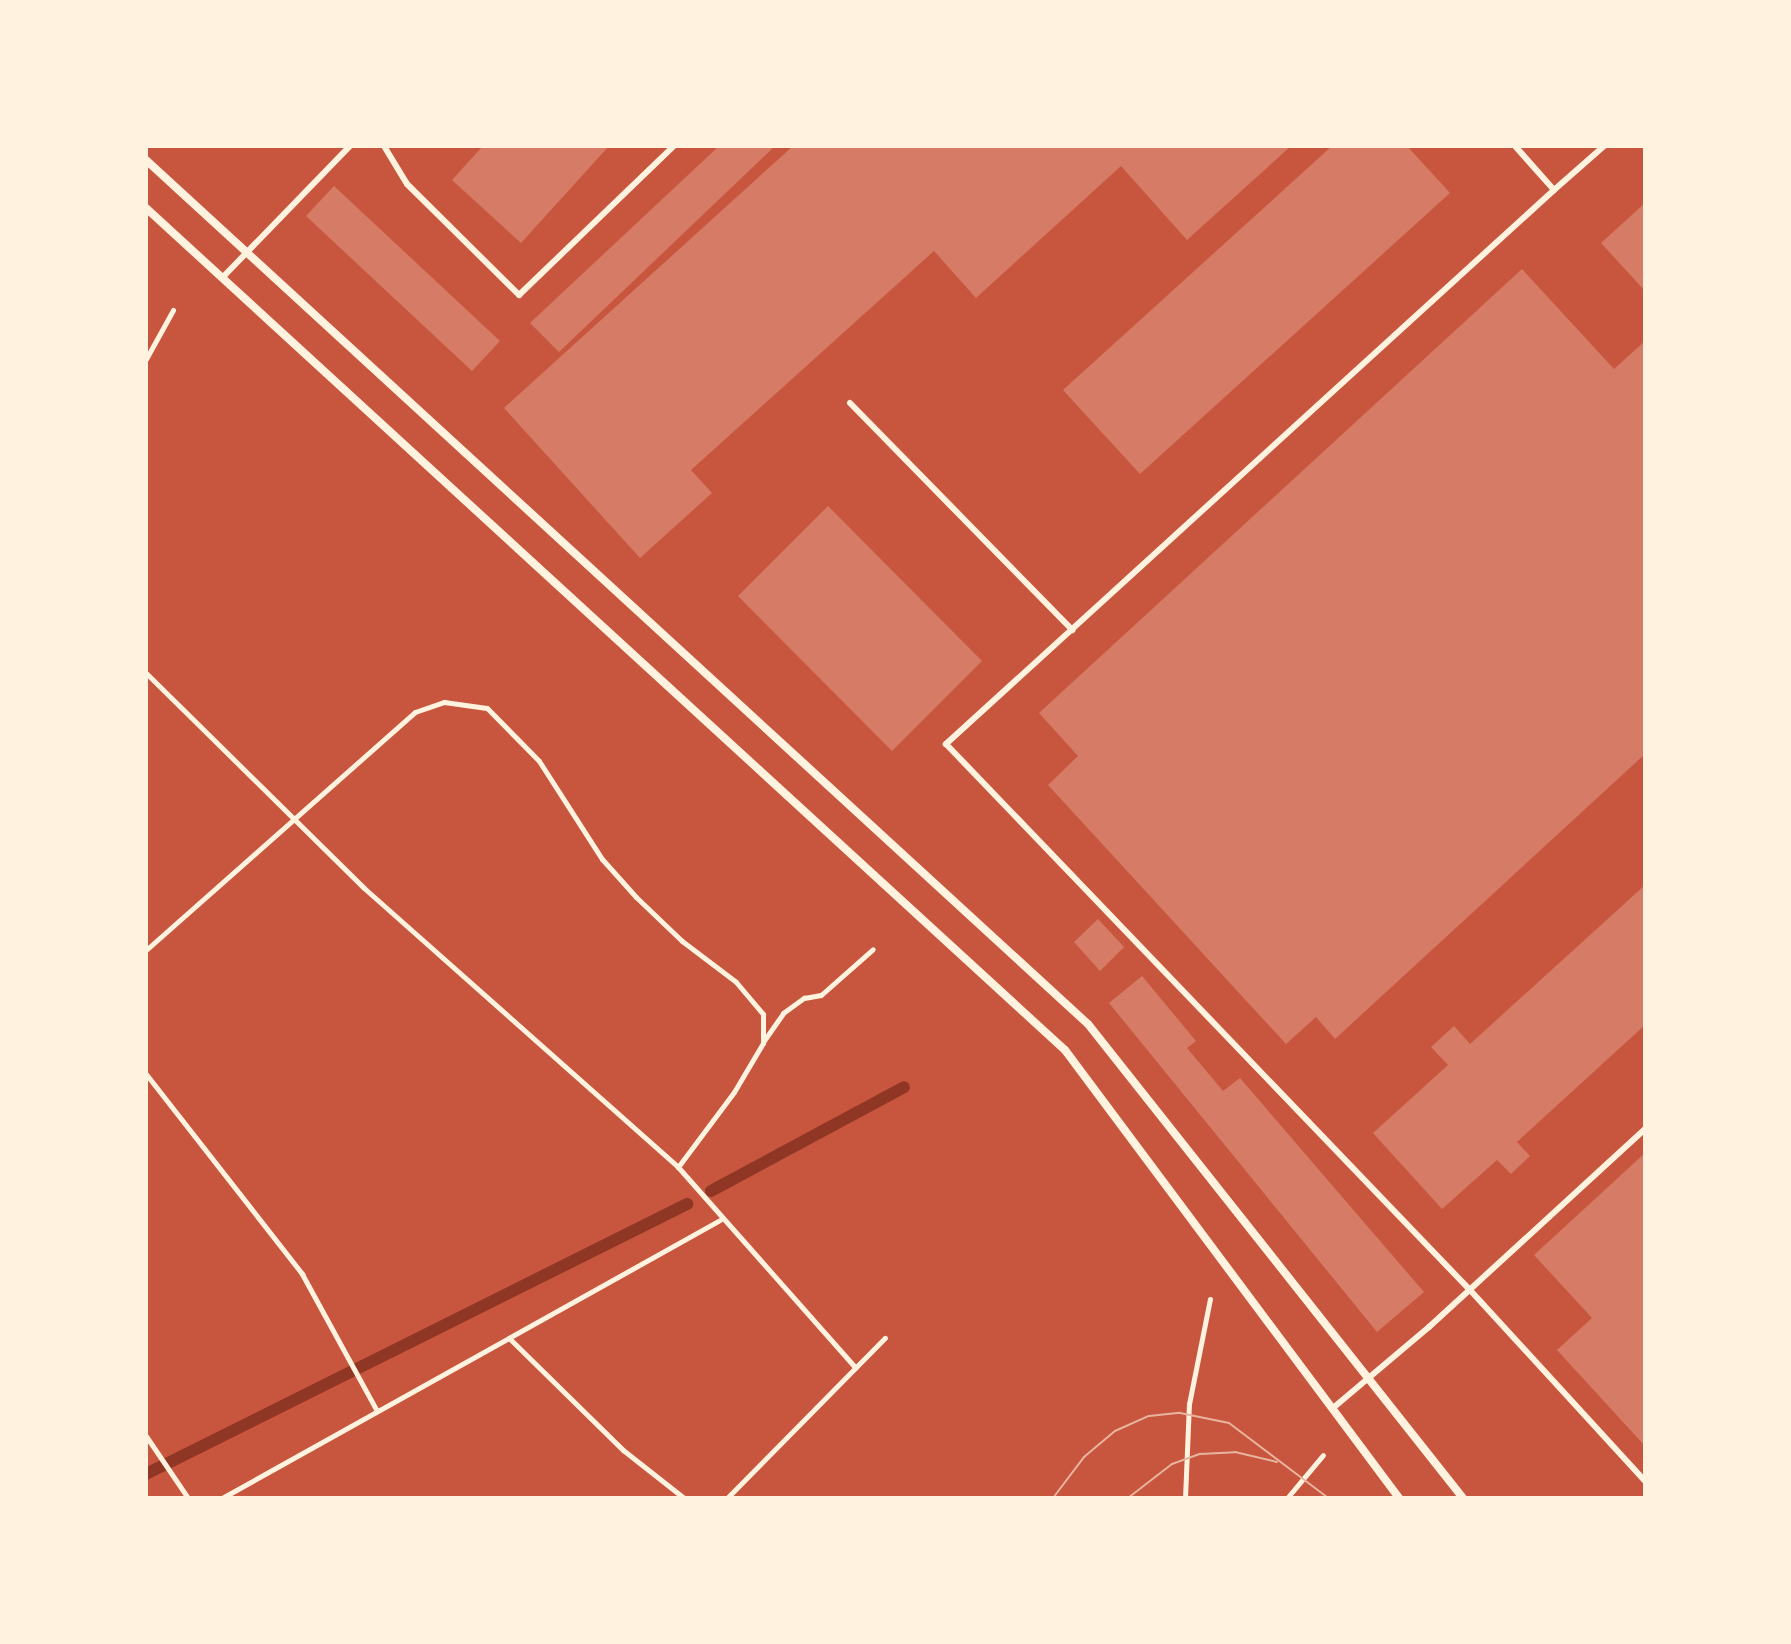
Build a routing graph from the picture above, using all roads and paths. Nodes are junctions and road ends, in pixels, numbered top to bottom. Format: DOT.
graph roads {
  1 [pos="350,146"];
  2 [pos="384,146"];
  3 [pos="674,146"];
  4 [pos="1515,146"];
  5 [pos="1604,146"];
  6 [pos="146,160"];
  7 [pos="1554,190"];
  8 [pos="146,208"];
  9 [pos="246,252"];
  10 [pos="222,278"];
  11 [pos="173,310"];
  12 [pos="146,359"];
  13 [pos="850,403"];
  14 [pos="1072,630"];
  15 [pos="146,673"];
  16 [pos="294,817"];
  17 [pos="873,949"];
  18 [pos="146,950"];
  19 [pos="763,1043"];
  20 [pos="146,1074"];
  21 [pos="1645,1129"];
  22 [pos="678,1167"];
  23 [pos="720,1220"];
  24 [pos="1470,1290"];
  25 [pos="1210,1299"];
  26 [pos="509,1338"];
  27 [pos="885,1338"];
  28 [pos="856,1368"];
  29 [pos="1369,1379"];
  30 [pos="1333,1408"];
  31 [pos="377,1411"];
  32 [pos="146,1436"];
  33 [pos="1323,1455"];
  34 [pos="1645,1481"];
  35 [pos="188,1498"];
  36 [pos="222,1498"];
  37 [pos="684,1498"];
  38 [pos="727,1498"];
  39 [pos="1185,1498"];
  40 [pos="1287,1498"];
  41 [pos="1399,1498"];
  42 [pos="1463,1498"];
  1 -- 9 [label="lane"];
  2 -- 3 [label="lane"];
  4 -- 7 [label="lane"];
  5 -- 7 [label="lane"];
  6 -- 9 [label="street"];
  7 -- 14 [label="lane"];
  8 -- 10 [label="street"];
  9 -- 10 [label="lane"];
  9 -- 29 [label="street"];
  10 -- 30 [label="street"];
  11 -- 12 [label="path"];
  13 -- 14 [label="lane"];
  14 -- 24 [label="lane"];
  15 -- 16 [label="path"];
  16 -- 18 [label="path"];
  16 -- 19 [label="path"];
  16 -- 22 [label="path"];
  17 -- 19 [label="path"];
  19 -- 22 [label="path"];
  20 -- 31 [label="path"];
  21 -- 24 [label="lane"];
  22 -- 23 [label="path"];
  23 -- 26 [label="path"];
  23 -- 28 [label="path"];
  24 -- 29 [label="lane"];
  24 -- 34 [label="lane"];
  25 -- 39 [label="path"];
  26 -- 31 [label="path"];
  26 -- 37 [label="path"];
  27 -- 28 [label="path"];
  28 -- 38 [label="path"];
  29 -- 30 [label="lane"];
  29 -- 42 [label="street"];
  30 -- 41 [label="street"];
  31 -- 36 [label="path"];
  32 -- 35 [label="path"];
  33 -- 40 [label="path"];
}
